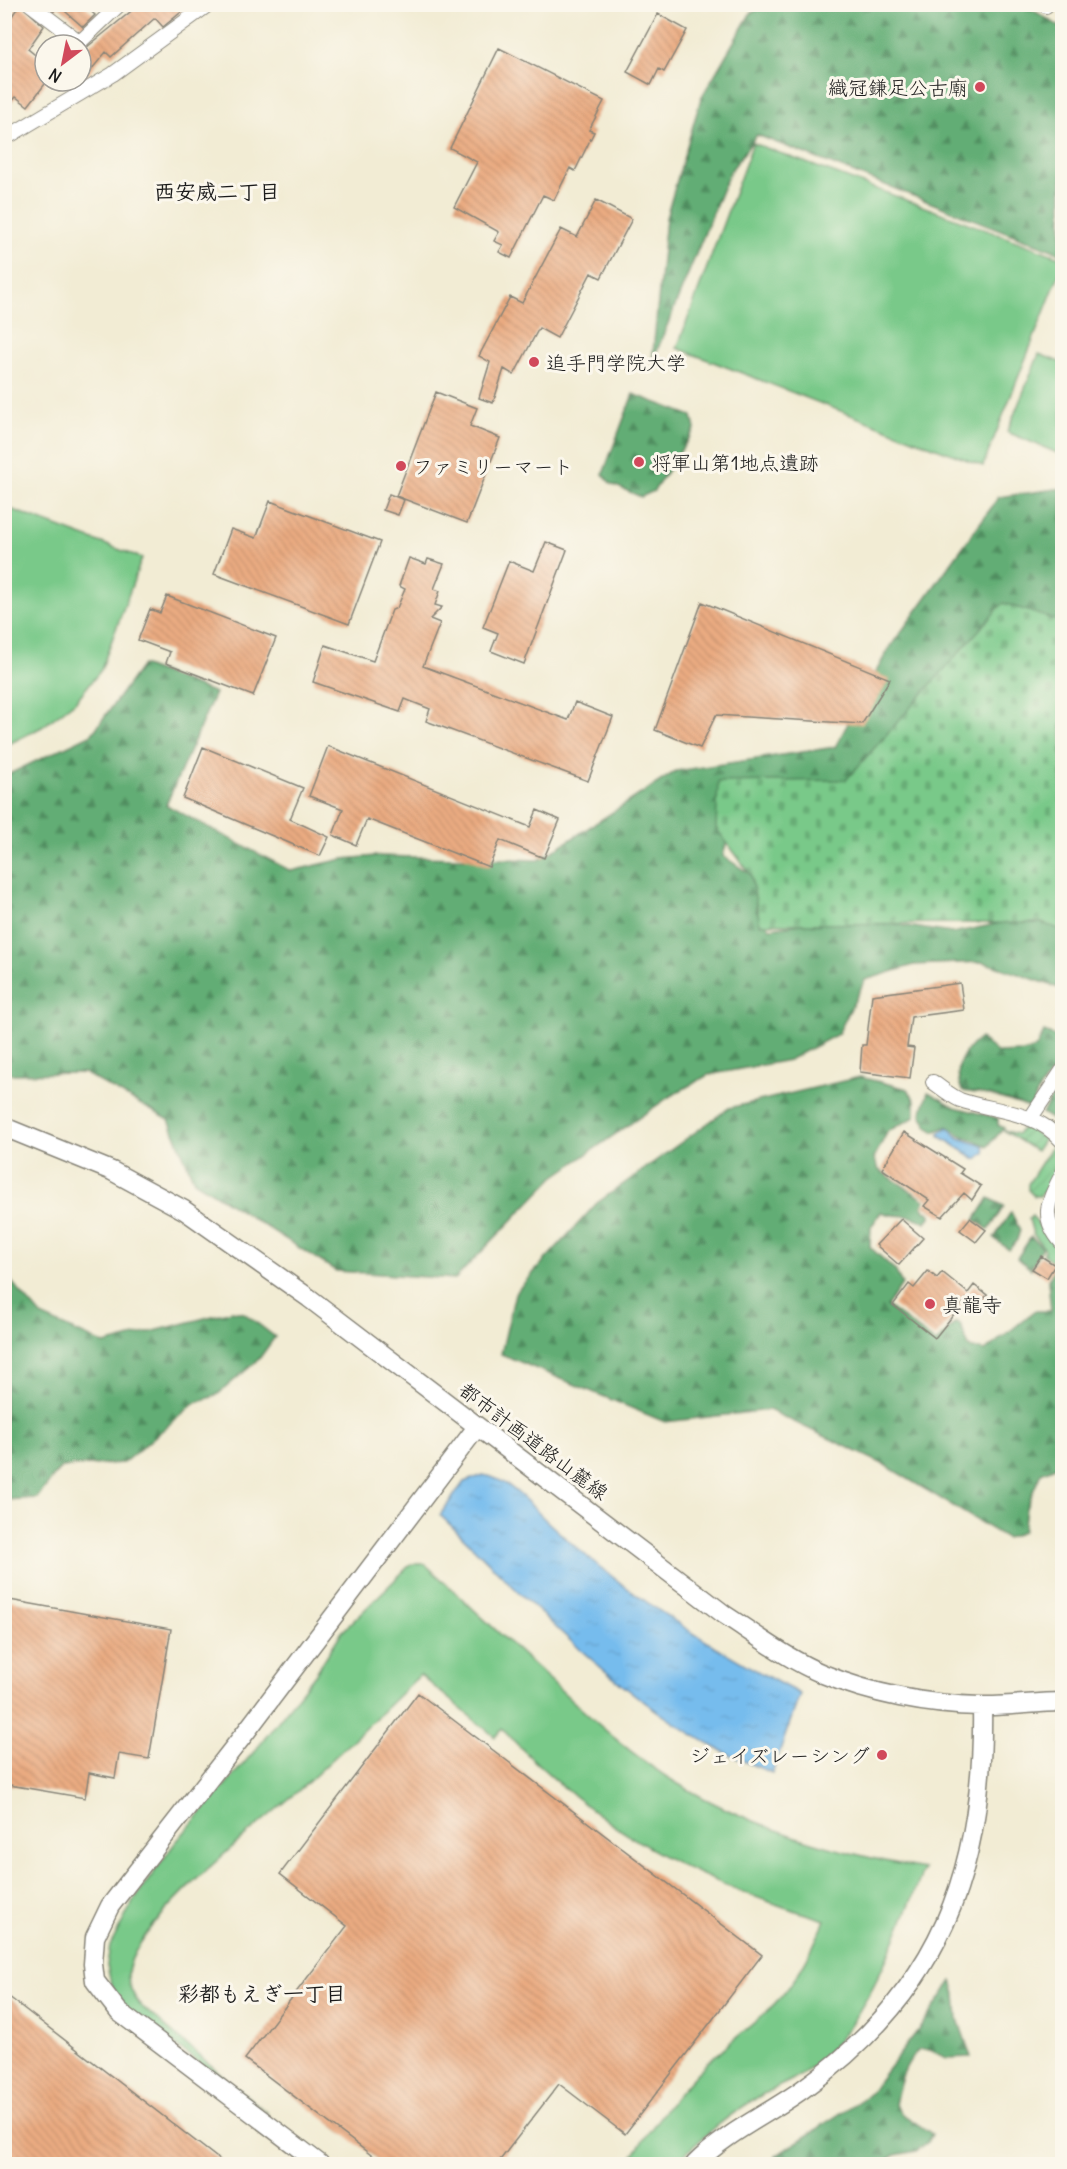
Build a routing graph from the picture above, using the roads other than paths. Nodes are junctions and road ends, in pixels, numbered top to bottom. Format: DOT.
graph roads {
  1 [pos="30,4"];
  2 [pos="120,4"];
  3 [pos="209,4"];
  4 [pos="4,139"];
  5 [pos="1062,1071"];
  6 [pos="933,1082"];
  7 [pos="1030,1119"];
  8 [pos="4,1127"];
  9 [pos="1062,1141"];
  10 [pos="1062,1174"];
  11 [pos="1062,1243"];
  12 [pos="477,1427"];
  13 [pos="1062,1702"];
  14 [pos="982,1706"];
  15 [pos="320,2164"];
  16 [pos="695,2164"];
  1 -- 2 [label="street"];
  3 -- 4 [label="street"];
  5 -- 7 [label="street"];
  6 -- 7 [label="street"];
  7 -- 9 [label="street"];
  8 -- 12 [label="street, 都市計画道路山麓線"];
  10 -- 11 [label="street"];
  12 -- 14 [label="street, 都市計画道路山麓線"];
  12 -- 15 [label="street"];
  13 -- 14 [label="street, 都市計画道路山麓線"];
  14 -- 16 [label="street"];
}
